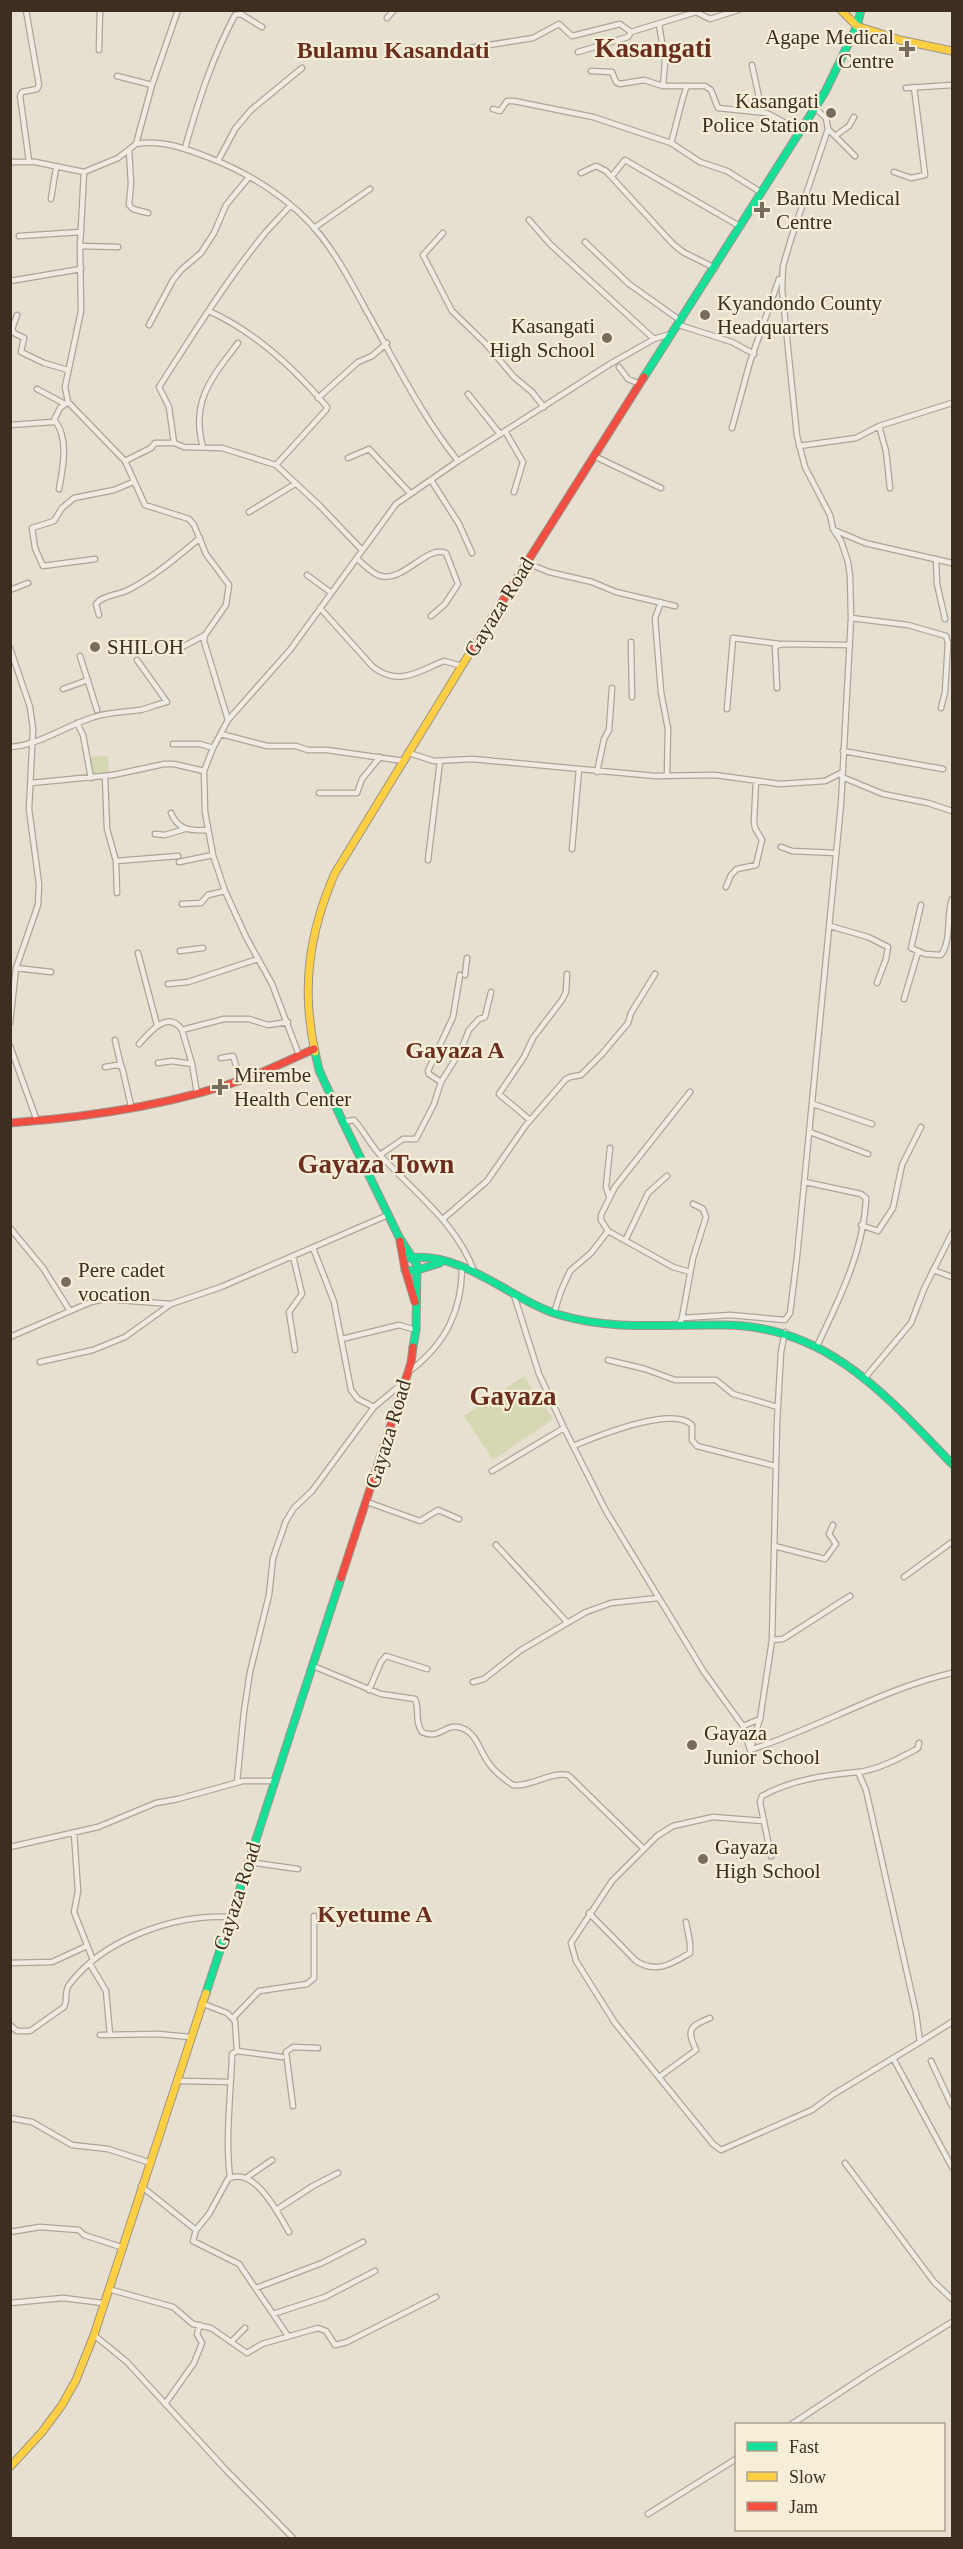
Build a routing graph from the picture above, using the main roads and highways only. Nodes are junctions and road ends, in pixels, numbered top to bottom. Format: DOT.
graph roads {
  1 [pos="841,10"];
  2 [pos="861,10"];
  3 [pos="857,26"];
  4 [pos="952,51"];
  5 [pos="312,1052"];
  6 [pos="10,1123"];
  7 [pos="399,1237"];
  8 [pos="413,1257"];
  9 [pos="446,1262"];
  10 [pos="404,1268"];
  11 [pos="417,1270"];
  12 [pos="416,1304"];
  13 [pos="952,1464"];
  14 [pos="10,2467"];
  1 -- 3 [label="main road"];
  2 -- 3 [label="main road, Gayaza Road"];
  3 -- 4 [label="main road"];
  3 -- 5 [label="main road, Gayaza Road"];
  5 -- 6 [label="main road"];
  5 -- 7 [label="main road, Gayaza Road"];
  7 -- 8 [label="main road, Gayaza Road"];
  7 -- 10 [label="main road, Gayaza Road"];
  8 -- 9 [label="main road"];
  8 -- 10 [label="main road"];
  8 -- 11 [label="main road, Gayaza Road"];
  9 -- 11 [label="main road"];
  9 -- 13 [label="main road"];
  10 -- 11 [label="main road"];
  10 -- 12 [label="main road, Gayaza Road"];
  11 -- 12 [label="main road, Gayaza Road"];
  12 -- 14 [label="main road, Gayaza Road"];
}
